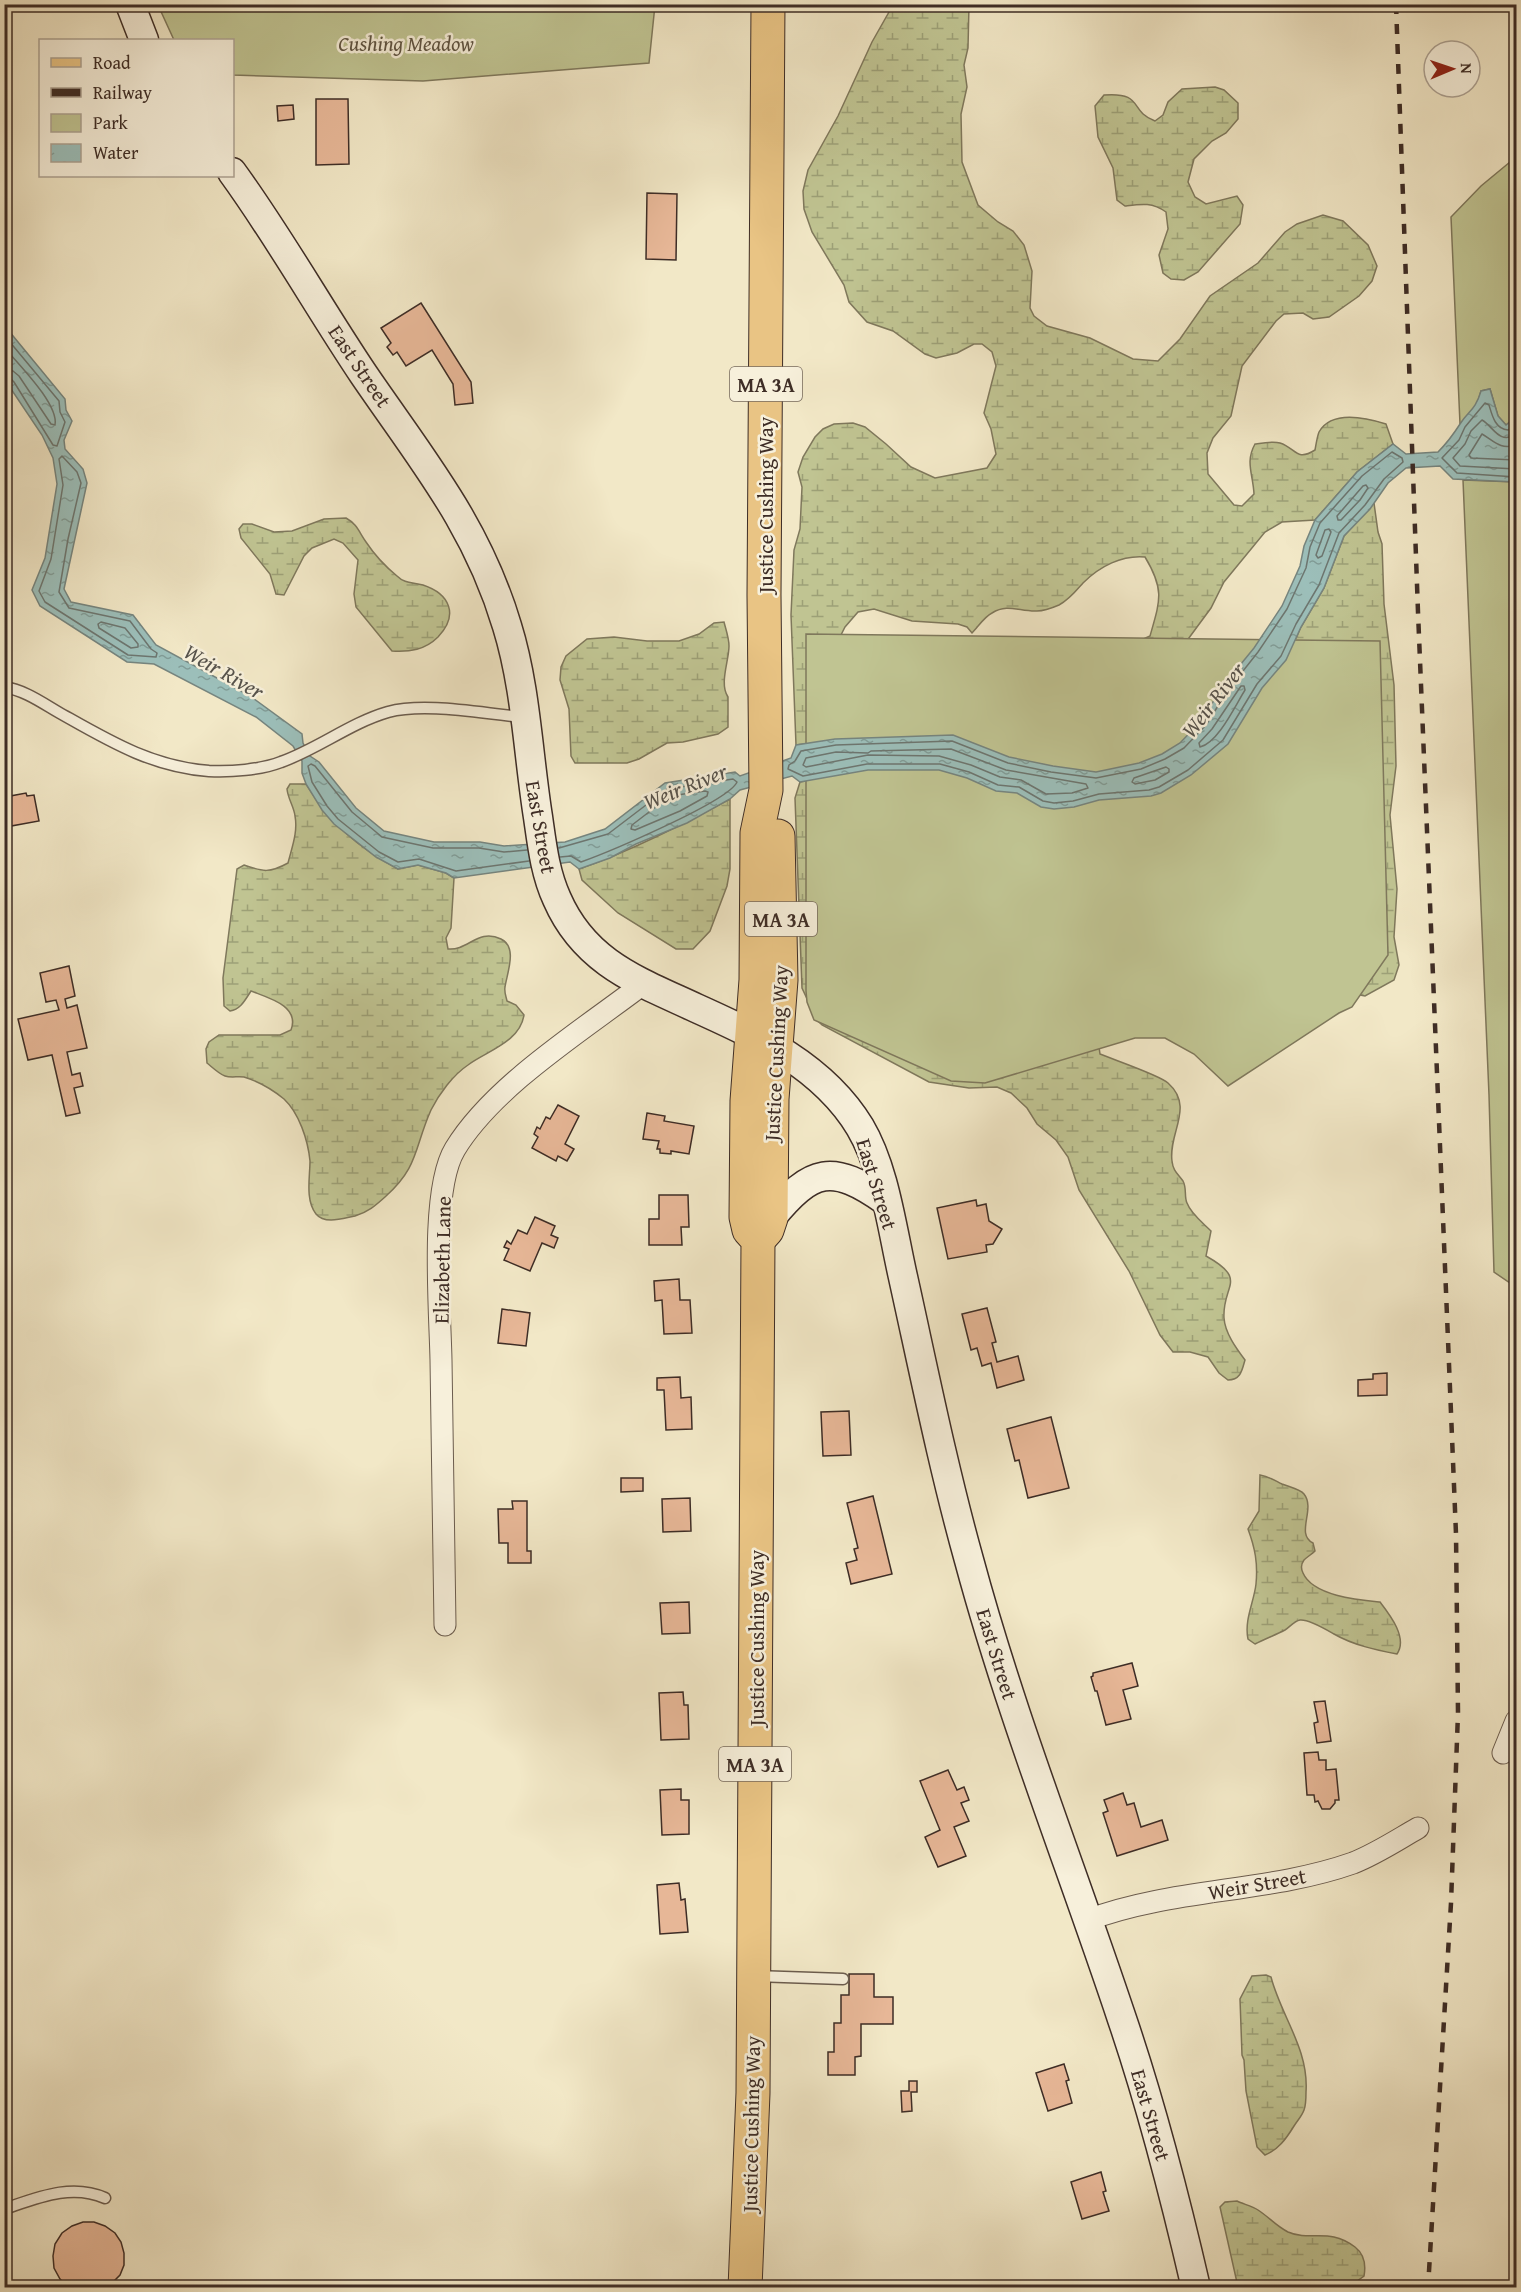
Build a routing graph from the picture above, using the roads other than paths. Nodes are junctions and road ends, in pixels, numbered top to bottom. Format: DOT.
graph roads {
  1 [pos="130,4"];
  2 [pos="768,4"];
  3 [pos="144,39"];
  4 [pos="234,175"];
  5 [pos="4,687"];
  6 [pos="524,717"];
  7 [pos="4,935"];
  8 [pos="4,962"];
  9 [pos="643,984"];
  10 [pos="764,1042"];
  11 [pos="886,1201"];
  12 [pos="764,1229"];
  13 [pos="445,1625"];
  14 [pos="1516,1721"];
  15 [pos="1503,1753"];
  16 [pos="1418,1828"];
  17 [pos="1088,1920"];
  18 [pos="754,1975"];
  19 [pos="843,1979"];
  20 [pos="105,2198"];
  21 [pos="4,2209"];
  22 [pos="745,2288"];
  23 [pos="1196,2288"];
  1 -- 3 [label="main road"];
  2 -- 10 [label="main road, Justice Cushing Way / MA 3A"];
  4 -- 6 [label="main road, East Street"];
  5 -- 6 [label="lane"];
  6 -- 9 [label="main road, East Street"];
  7 -- 8 [label="lane"];
  9 -- 10 [label="main road, East Street"];
  9 -- 13 [label="street, Elizabeth Lane"];
  10 -- 11 [label="main road, East Street"];
  10 -- 12 [label="main road, Justice Cushing Way / MA 3A"];
  11 -- 12 [label="main road"];
  11 -- 17 [label="main road, East Street"];
  12 -- 18 [label="main road, Justice Cushing Way / MA 3A"];
  14 -- 15 [label="street"];
  16 -- 17 [label="street, Weir Street"];
  17 -- 23 [label="main road, East Street"];
  18 -- 19 [label="lane"];
  18 -- 22 [label="main road, Justice Cushing Way / MA 3A"];
  20 -- 21 [label="lane"];
}
